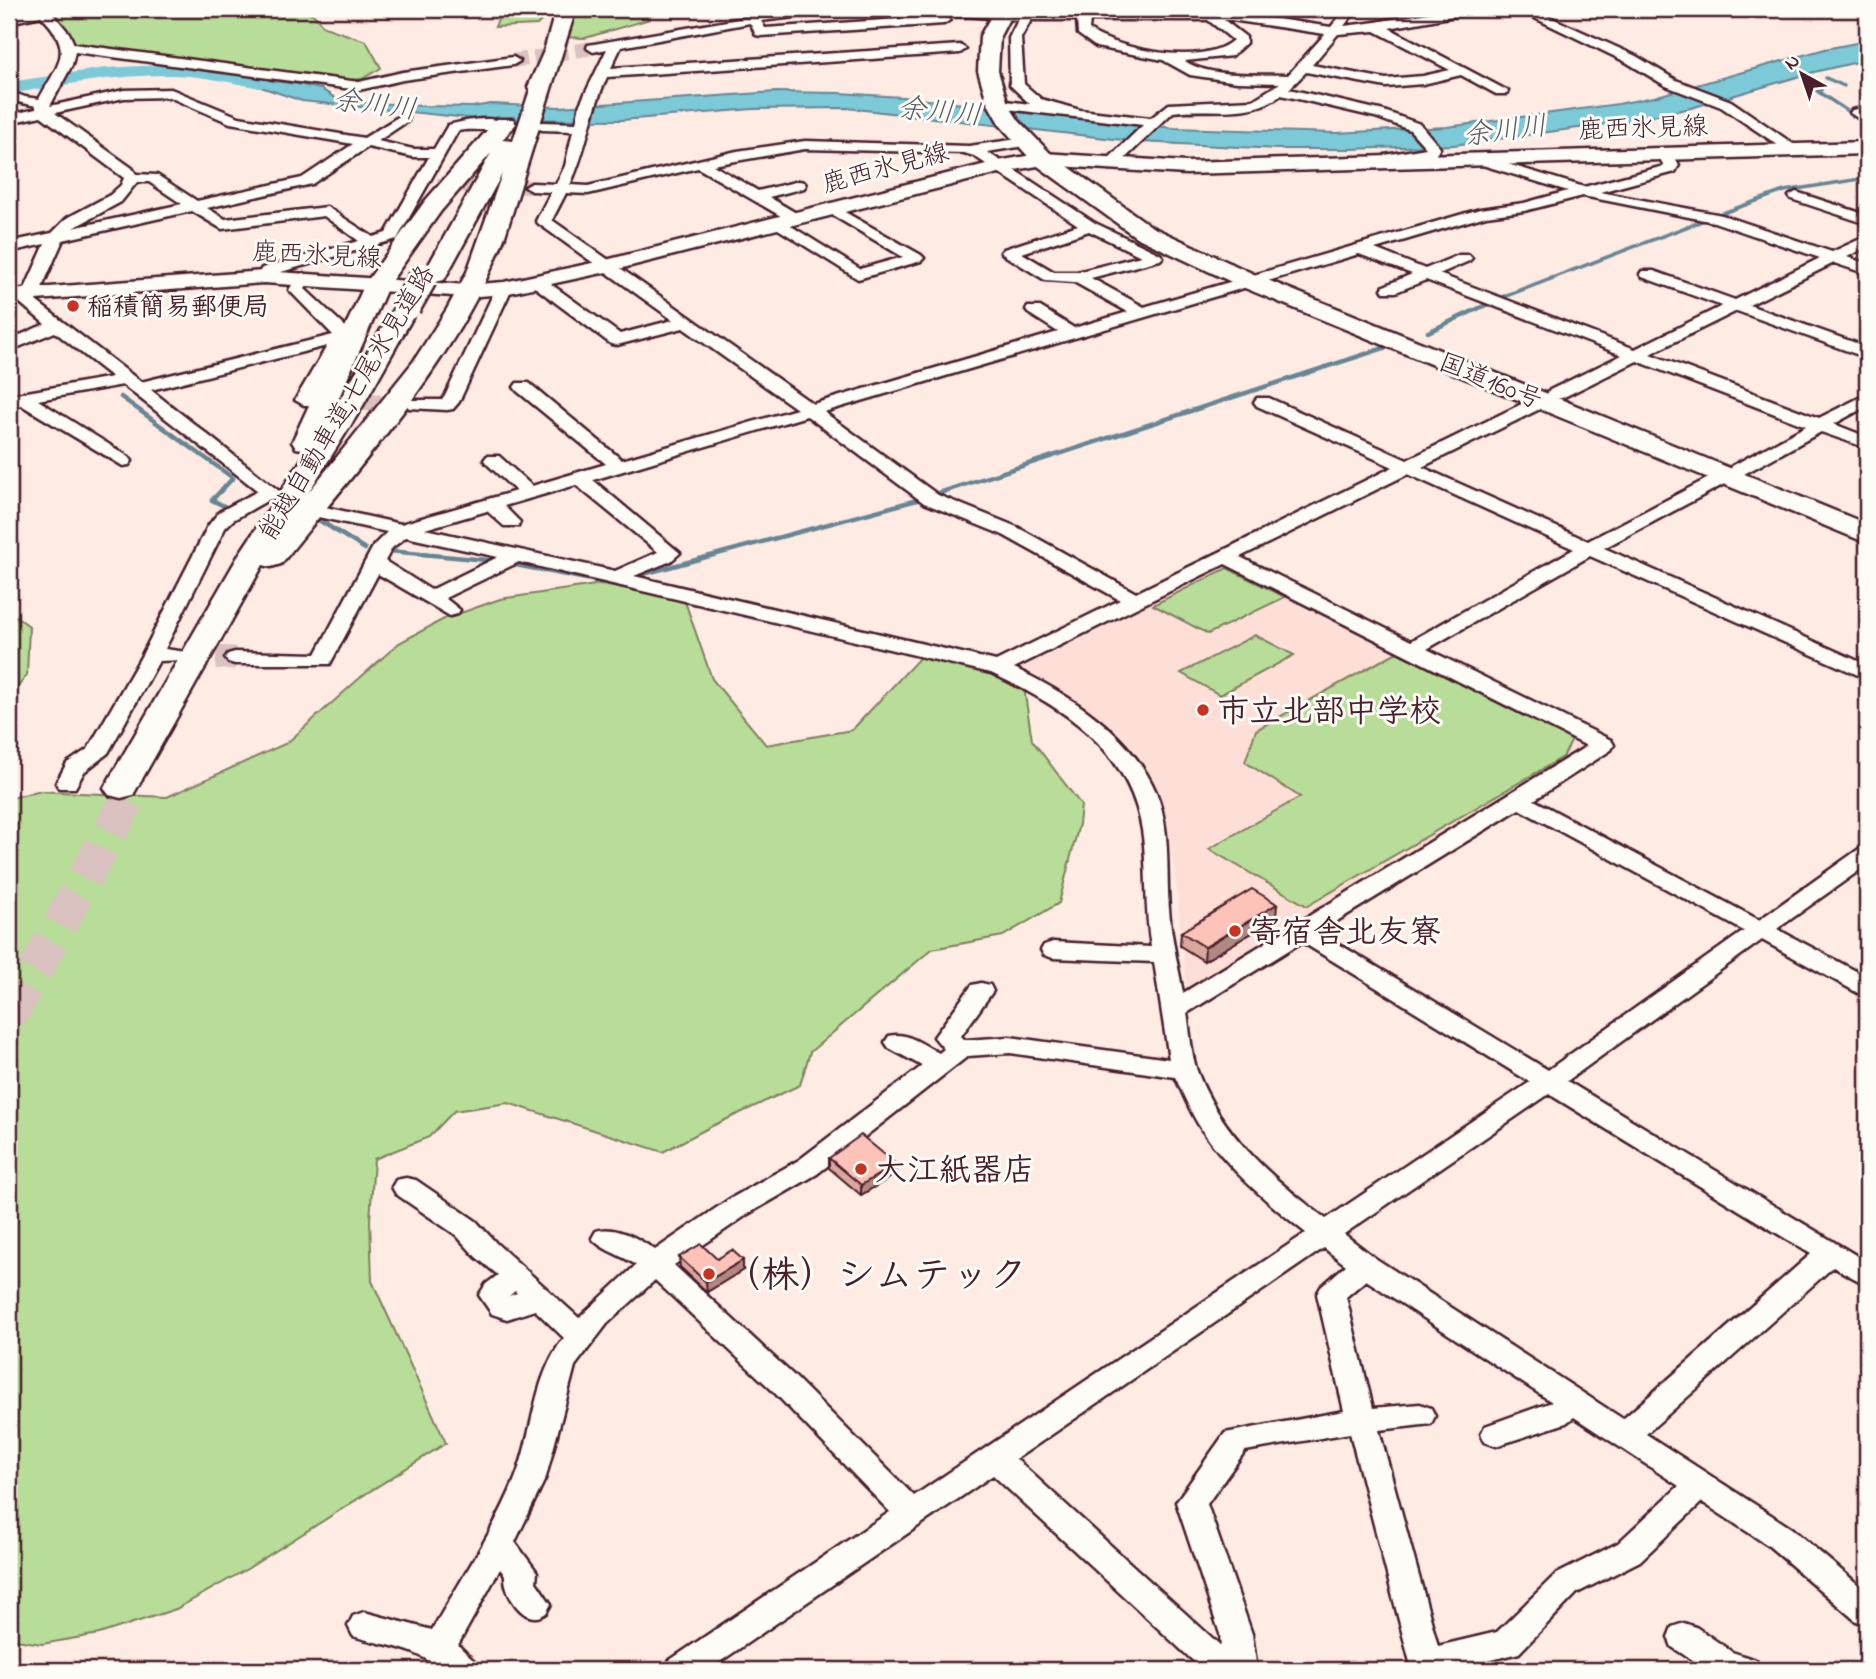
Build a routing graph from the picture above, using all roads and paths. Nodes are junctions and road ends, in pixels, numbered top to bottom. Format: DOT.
graph roads {
  1 [pos="557,9"];
  2 [pos="566,9"];
  3 [pos="828,9"];
  4 [pos="924,9"];
  5 [pos="1351,9"];
  6 [pos="1471,9"];
  7 [pos="1522,9"];
  8 [pos="43,10"];
  9 [pos="1001,12"];
  10 [pos="1027,12"];
  11 [pos="1084,16"];
  12 [pos="1211,16"];
  13 [pos="9,19"];
  14 [pos="754,19"];
  15 [pos="968,19"];
  16 [pos="1377,27"];
  17 [pos="1335,31"];
  18 [pos="761,32"];
  19 [pos="70,47"];
  20 [pos="593,48"];
  21 [pos="960,49"];
  22 [pos="617,53"];
  23 [pos="1206,56"];
  24 [pos="1171,58"];
  25 [pos="513,61"];
  26 [pos="1130,63"];
  27 [pos="776,67"];
  28 [pos="1301,67"];
  29 [pos="1463,71"];
  30 [pos="603,73"];
  31 [pos="179,75"];
  32 [pos="1237,78"];
  33 [pos="1292,79"];
  34 [pos="1279,91"];
  35 [pos="1502,91"];
  36 [pos="11,96"];
  37 [pos="45,102"];
  38 [pos="998,104"];
  39 [pos="1867,111"];
  40 [pos="1085,115"];
  41 [pos="522,116"];
  42 [pos="402,118"];
  43 [pos="9,119"];
  44 [pos="1867,120"];
  45 [pos="1152,122"];
  46 [pos="582,125"];
  47 [pos="1415,127"];
  48 [pos="1018,134"];
  49 [pos="366,142"];
  50 [pos="1433,148"];
  51 [pos="1867,148"];
  52 [pos="971,150"];
  53 [pos="1795,150"];
  54 [pos="439,153"];
  55 [pos="1665,155"];
  56 [pos="1043,159"];
  57 [pos="1481,160"];
  58 [pos="699,163"];
  59 [pos="1389,163"];
  60 [pos="1110,165"];
  61 [pos="998,167"];
  62 [pos="131,178"];
  63 [pos="1079,184"];
  64 [pos="420,185"];
  65 [pos="799,185"];
  66 [pos="437,186"];
  67 [pos="532,187"];
  68 [pos="559,188"];
  69 [pos="1039,191"];
  70 [pos="1585,191"];
  71 [pos="757,196"];
  72 [pos="1796,196"];
  73 [pos="193,208"];
  74 [pos="834,210"];
  75 [pos="1867,220"];
  76 [pos="787,222"];
  77 [pos="1090,226"];
  78 [pos="57,235"];
  79 [pos="369,242"];
  80 [pos="1867,242"];
  81 [pos="9,247"];
  82 [pos="1360,249"];
  83 [pos="1834,257"];
  84 [pos="1464,258"];
  85 [pos="607,266"];
  86 [pos="1867,269"];
  87 [pos="1426,274"];
  88 [pos="1648,274"];
  89 [pos="264,277"];
  90 [pos="1077,277"];
  91 [pos="304,278"];
  92 [pos="1256,279"];
  93 [pos="443,282"];
  94 [pos="538,282"];
  95 [pos="377,284"];
  96 [pos="504,288"];
  97 [pos="1390,289"];
  98 [pos="31,294"];
  99 [pos="9,296"];
  100 [pos="1736,306"];
  101 [pos="366,310"];
  102 [pos="1034,310"];
  103 [pos="1141,312"];
  104 [pos="685,322"];
  105 [pos="56,325"];
  106 [pos="1070,333"];
  107 [pos="339,338"];
  108 [pos="9,346"];
  109 [pos="1867,353"];
  110 [pos="1637,356"];
  111 [pos="133,384"];
  112 [pos="523,387"];
  113 [pos="1549,398"];
  114 [pos="1867,399"];
  115 [pos="16,401"];
  116 [pos="315,401"];
  117 [pos="1264,402"];
  118 [pos="415,404"];
  119 [pos="807,410"];
  120 [pos="1820,425"];
  121 [pos="1867,443"];
  122 [pos="493,460"];
  123 [pos="123,461"];
  124 [pos="618,465"];
  125 [pos="1408,467"];
  126 [pos="1732,473"];
  127 [pos="578,477"];
  128 [pos="528,492"];
  129 [pos="489,503"];
  130 [pos="316,511"];
  131 [pos="511,522"];
  132 [pos="1867,522"];
  133 [pos="402,530"];
  134 [pos="1867,534"];
  135 [pos="1589,548"];
  136 [pos="263,555"];
  137 [pos="517,555"];
  138 [pos="1226,557"];
  139 [pos="374,563"];
  140 [pos="619,578"];
  141 [pos="430,598"];
  142 [pos="1136,601"];
  143 [pos="450,610"];
  144 [pos="1412,649"];
  145 [pos="152,655"];
  146 [pos="179,656"];
  147 [pos="234,658"];
  148 [pos="998,668"];
  149 [pos="1867,673"];
  150 [pos="67,783"];
  151 [pos="127,788"];
  152 [pos="1518,800"];
  153 [pos="1867,854"];
  154 [pos="1760,931"];
  155 [pos="1302,932"];
  156 [pos="1053,950"];
  157 [pos="1164,955"];
  158 [pos="1867,987"];
  159 [pos="981,991"];
  160 [pos="1172,1011"];
  161 [pos="898,1042"];
  162 [pos="950,1057"];
  163 [pos="1184,1070"];
  164 [pos="1548,1082"];
  165 [pos="405,1187"];
  166 [pos="1324,1235"];
  167 [pos="606,1238"];
  168 [pos="1831,1253"];
  169 [pos="655,1264"];
  170 [pos="1365,1265"];
  171 [pos="1867,1275"];
  172 [pos="580,1336"];
  173 [pos="1576,1401"];
  174 [pos="1420,1416"];
  175 [pos="1361,1420"];
  176 [pos="1496,1434"];
  177 [pos="1626,1434"];
  178 [pos="994,1458"];
  179 [pos="1701,1484"];
  180 [pos="912,1514"];
  181 [pos="498,1545"];
  182 [pos="1864,1602"];
  183 [pos="535,1604"];
  184 [pos="365,1626"];
  185 [pos="1684,1637"];
  186 [pos="450,1659"];
  187 [pos="1427,1667"];
  188 [pos="682,1670"];
  189 [pos="1225,1670"];
  190 [pos="1241,1670"];
  191 [pos="1744,1670"];
  1 -- 41 [label="highway, 能越自動車道;七尾氷見道路"];
  2 -- 41 [label="highway"];
  3 -- 14 [label="street"];
  4 -- 9 [label="street"];
  5 -- 17 [label="street"];
  6 -- 16 [label="street"];
  7 -- 53 [label="street"];
  8 -- 13 [label="street"];
  8 -- 19 [label="street"];
  9 -- 10 [label="street"];
  9 -- 38 [label="highway, 国道160号"];
  10 -- 11 [label="street"];
  10 -- 40 [label="street"];
  11 -- 12 [label="street"];
  11 -- 24 [label="street"];
  12 -- 17 [label="street"];
  12 -- 23 [label="street"];
  14 -- 18 [label="street"];
  14 -- 22 [label="street"];
  15 -- 18 [label="street"];
  16 -- 17 [label="street"];
  16 -- 29 [label="street"];
  17 -- 28 [label="street"];
  18 -- 27 [label="street"];
  19 -- 31 [label="street"];
  19 -- 37 [label="street"];
  20 -- 22 [label="street"];
  21 -- 27 [label="street"];
  22 -- 30 [label="street"];
  23 -- 24 [label="street"];
  23 -- 32 [label="street"];
  24 -- 26 [label="street"];
  24 -- 32 [label="street"];
  25 -- 31 [label="street"];
  27 -- 30 [label="street"];
  28 -- 29 [label="street"];
  28 -- 33 [label="street"];
  29 -- 35 [label="street"];
  30 -- 46 [label="street"];
  31 -- 37 [label="street"];
  31 -- 49 [label="street"];
  32 -- 33 [label="street"];
  33 -- 34 [label="street"];
  34 -- 45 [label="street"];
  34 -- 47 [label="street"];
  36 -- 37 [label="street"];
  37 -- 43 [label="street"];
  37 -- 62 [label="street"];
  38 -- 40 [label="street"];
  38 -- 48 [label="highway, 国道160号"];
  39 -- 44 [label="street"];
  40 -- 45 [label="street"];
  41 -- 46 [label="street"];
  41 -- 54 [label="street"];
  41 -- 93 [label="highway, 能越自動車道;七尾氷見道路"];
  41 -- 93 [label="highway"];
  41 -- 95 [label="highway"];
  42 -- 49 [label="street"];
  45 -- 60 [label="street"];
  46 -- 68 [label="street"];
  47 -- 50 [label="street"];
  48 -- 52 [label="street"];
  48 -- 56 [label="highway, 国道160号"];
  49 -- 54 [label="street"];
  49 -- 73 [label="street"];
  50 -- 59 [label="street"];
  51 -- 53 [label="main road, 鹿西氷見線"];
  52 -- 58 [label="street"];
  52 -- 61 [label="street"];
  53 -- 55 [label="main road, 鹿西氷見線"];
  54 -- 64 [label="street"];
  55 -- 57 [label="main road, 鹿西氷見線"];
  55 -- 70 [label="street"];
  56 -- 60 [label="main road, 鹿西氷見線"];
  56 -- 61 [label="main road, 鹿西氷見線"];
  56 -- 63 [label="highway, 国道160号"];
  57 -- 59 [label="main road, 鹿西氷見線"];
  57 -- 70 [label="street"];
  58 -- 68 [label="street"];
  58 -- 71 [label="street"];
  59 -- 60 [label="main road, 鹿西氷見線"];
  61 -- 69 [label="street"];
  61 -- 74 [label="main road, 鹿西氷見線"];
  62 -- 73 [label="street"];
  62 -- 78 [label="street"];
  63 -- 69 [label="street"];
  63 -- 92 [label="highway, 国道160号"];
  64 -- 66 [label="street"];
  64 -- 79 [label="street"];
  65 -- 71 [label="street"];
  67 -- 68 [label="street"];
  68 -- 85 [label="street"];
  69 -- 77 [label="street"];
  70 -- 82 [label="street"];
  70 -- 83 [label="street"];
  71 -- 76 [label="street"];
  72 -- 75 [label="street"];
  73 -- 78 [label="street"];
  73 -- 79 [label="street"];
  74 -- 76 [label="main road, 鹿西氷見線"];
  74 -- 76 [label="street"];
  76 -- 85 [label="main road, 鹿西氷見線"];
  77 -- 90 [label="street"];
  77 -- 90 [label="street"];
  78 -- 81 [label="street"];
  78 -- 98 [label="street"];
  79 -- 89 [label="street"];
  80 -- 83 [label="street"];
  82 -- 87 [label="street"];
  82 -- 92 [label="street"];
  83 -- 86 [label="street"];
  83 -- 100 [label="street"];
  84 -- 87 [label="street"];
  85 -- 94 [label="main road, 鹿西氷見線"];
  85 -- 104 [label="street"];
  87 -- 97 [label="street"];
  87 -- 110 [label="street"];
  88 -- 100 [label="street"];
  89 -- 91 [label="main road, 鹿西氷見線"];
  89 -- 98 [label="main road, 鹿西氷見線"];
  90 -- 103 [label="street"];
  91 -- 95 [label="main road, 鹿西氷見線"];
  91 -- 107 [label="street"];
  92 -- 103 [label="street"];
  92 -- 113 [label="highway, 国道160号"];
  93 -- 95 [label="main road, 鹿西氷見線"];
  93 -- 96 [label="main road, 鹿西氷見線"];
  93 -- 101 [label="highway"];
  93 -- 136 [label="highway, 能越自動車道;七尾氷見道路, bridge"];
  93 -- 136 [label="highway"];
  94 -- 96 [label="main road, 鹿西氷見線"];
  94 -- 104 [label="street"];
  95 -- 101 [label="highway"];
  96 -- 118 [label="street"];
  98 -- 99 [label="main road, 鹿西氷見線"];
  98 -- 105 [label="street"];
  100 -- 109 [label="street"];
  100 -- 110 [label="street"];
  101 -- 136 [label="highway"];
  102 -- 106 [label="street"];
  103 -- 106 [label="street"];
  104 -- 119 [label="street"];
  105 -- 108 [label="street"];
  105 -- 111 [label="street"];
  106 -- 119 [label="street"];
  107 -- 111 [label="street"];
  107 -- 116 [label="street"];
  110 -- 113 [label="street"];
  110 -- 120 [label="street"];
  111 -- 115 [label="street"];
  111 -- 145 [label="street"];
  112 -- 124 [label="street"];
  113 -- 125 [label="street"];
  113 -- 126 [label="highway, 国道160号"];
  114 -- 120 [label="street"];
  115 -- 123 [label="street"];
  117 -- 125 [label="street"];
  119 -- 124 [label="street"];
  119 -- 142 [label="street"];
  120 -- 121 [label="street"];
  120 -- 126 [label="street"];
  122 -- 128 [label="street"];
  124 -- 127 [label="street"];
  125 -- 135 [label="street"];
  125 -- 138 [label="street"];
  126 -- 132 [label="highway, 国道160号"];
  126 -- 134 [label="highway, 国道160号"];
  126 -- 135 [label="street"];
  127 -- 128 [label="street"];
  127 -- 140 [label="street"];
  128 -- 129 [label="street"];
  129 -- 131 [label="street"];
  129 -- 133 [label="street"];
  130 -- 133 [label="street"];
  133 -- 137 [label="street"];
  133 -- 139 [label="street"];
  135 -- 144 [label="street"];
  135 -- 149 [label="street"];
  136 -- 151 [label="highway, 能越自動車道;七尾氷見道路"];
  137 -- 140 [label="street"];
  137 -- 141 [label="street"];
  138 -- 142 [label="street"];
  138 -- 144 [label="street"];
  139 -- 141 [label="street"];
  139 -- 147 [label="street"];
  140 -- 148 [label="street"];
  141 -- 143 [label="street"];
  142 -- 148 [label="street"];
  144 -- 152 [label="street"];
  145 -- 146 [label="street"];
  145 -- 150 [label="street"];
  148 -- 157 [label="street"];
  152 -- 154 [label="street"];
  152 -- 155 [label="street"];
  153 -- 154 [label="street"];
  154 -- 158 [label="street"];
  154 -- 164 [label="street"];
  155 -- 160 [label="street"];
  155 -- 164 [label="street"];
  156 -- 157 [label="street"];
  157 -- 160 [label="street"];
  159 -- 162 [label="street"];
  160 -- 163 [label="street"];
  161 -- 162 [label="street"];
  162 -- 163 [label="street"];
  162 -- 169 [label="street"];
  163 -- 166 [label="street"];
  164 -- 166 [label="street"];
  164 -- 168 [label="street"];
  165 -- 172 [label="street"];
  166 -- 170 [label="street"];
  166 -- 178 [label="street"];
  167 -- 169 [label="street"];
  168 -- 171 [label="street"];
  168 -- 177 [label="street"];
  169 -- 172 [label="street"];
  169 -- 180 [label="street"];
  170 -- 173 [label="street"];
  170 -- 175 [label="street"];
  172 -- 181 [label="street"];
  173 -- 176 [label="street"];
  173 -- 177 [label="street"];
  174 -- 175 [label="street"];
  175 -- 187 [label="street"];
  175 -- 190 [label="street"];
  177 -- 179 [label="street"];
  178 -- 180 [label="street"];
  178 -- 189 [label="street"];
  179 -- 182 [label="street"];
  179 -- 187 [label="street"];
  180 -- 188 [label="street"];
  181 -- 183 [label="street"];
  181 -- 186 [label="street"];
  184 -- 186 [label="street"];
  185 -- 191 [label="street"];
}
